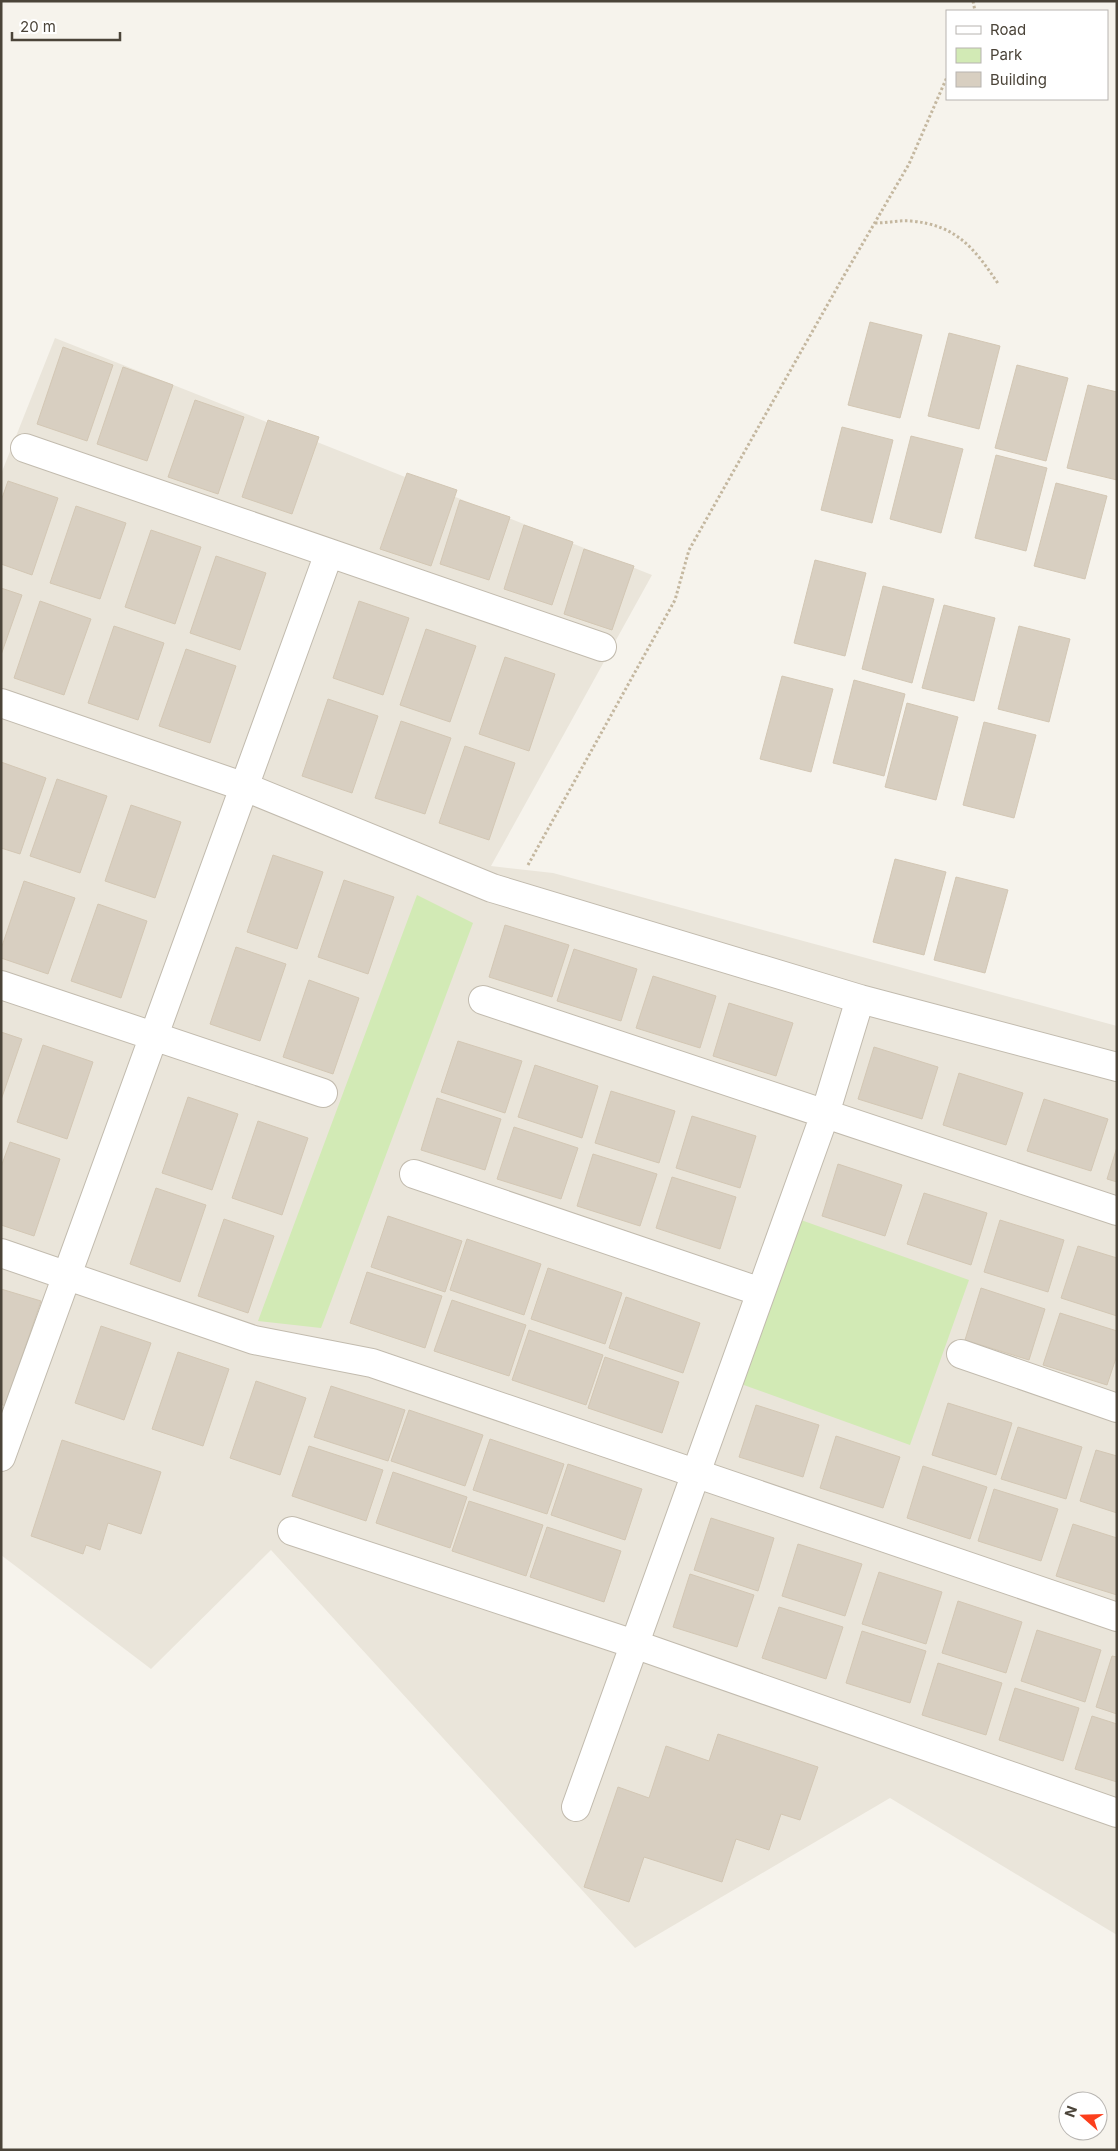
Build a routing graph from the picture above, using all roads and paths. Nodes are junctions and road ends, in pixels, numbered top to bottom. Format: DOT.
graph roads {
  1 [pos="946,79"];
  2 [pos="875,224"];
  3 [pos="999,285"];
  4 [pos="24,448"];
  5 [pos="329,553"];
  6 [pos="602,647"];
  7 [pos="1,703"];
  8 [pos="244,787"];
  9 [pos="512,894"];
  10 [pos="1,985"];
  11 [pos="860,999"];
  12 [pos="483,1000"];
  13 [pos="154,1036"];
  14 [pos="1117,1067"];
  15 [pos="323,1093"];
  16 [pos="825,1114"];
  17 [pos="414,1174"];
  18 [pos="1117,1211"];
  19 [pos="1,1253"];
  20 [pos="68,1275"];
  21 [pos="761,1292"];
  22 [pos="961,1354"];
  23 [pos="1117,1408"];
  24 [pos="1,1457"];
  25 [pos="696,1473"];
  26 [pos="292,1531"];
  27 [pos="1117,1617"];
  28 [pos="634,1644"];
  29 [pos="576,1807"];
  30 [pos="1117,1813"];
  1 -- 2 [label="path"];
  2 -- 3 [label="path"];
  2 -- 9 [label="path"];
  4 -- 5 [label="street"];
  5 -- 6 [label="street"];
  5 -- 8 [label="street"];
  7 -- 8 [label="street"];
  8 -- 9 [label="street"];
  8 -- 13 [label="street"];
  9 -- 11 [label="street"];
  10 -- 13 [label="street"];
  11 -- 14 [label="street"];
  11 -- 16 [label="street"];
  12 -- 16 [label="street"];
  13 -- 15 [label="street"];
  13 -- 20 [label="street"];
  16 -- 18 [label="street"];
  16 -- 21 [label="street"];
  17 -- 21 [label="street"];
  19 -- 20 [label="street"];
  20 -- 24 [label="street"];
  20 -- 25 [label="street"];
  21 -- 25 [label="street"];
  22 -- 23 [label="street"];
  25 -- 27 [label="street"];
  25 -- 28 [label="street"];
  26 -- 28 [label="street"];
  28 -- 29 [label="street"];
  28 -- 30 [label="street"];
}
